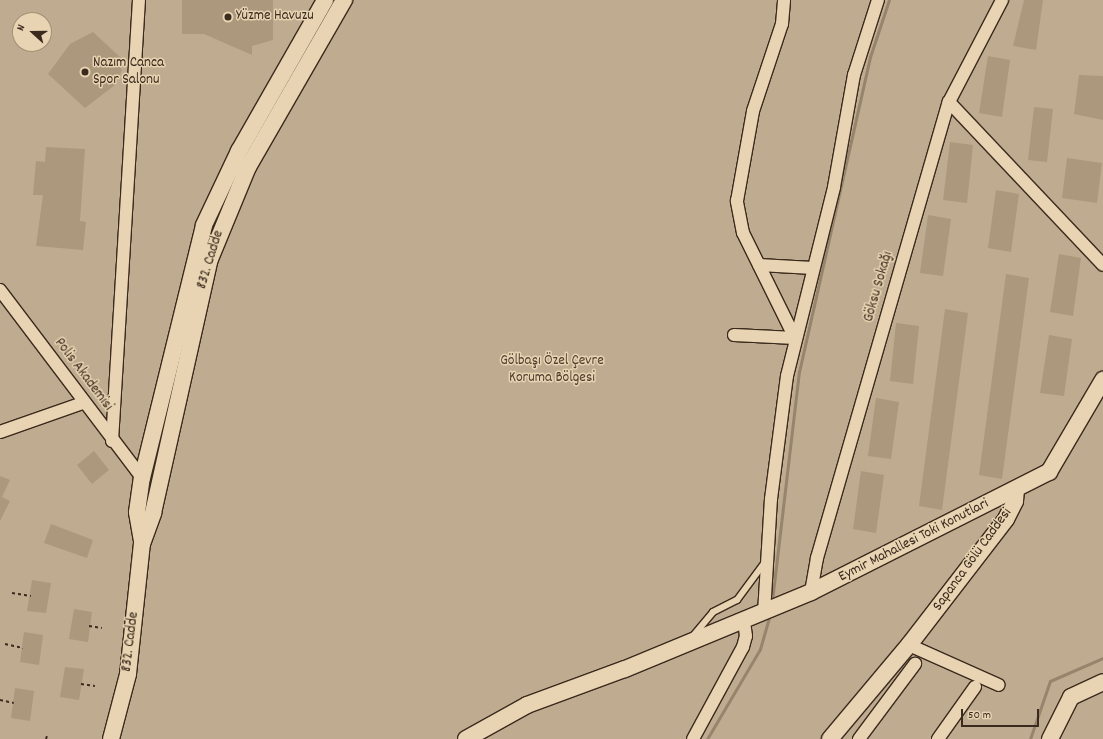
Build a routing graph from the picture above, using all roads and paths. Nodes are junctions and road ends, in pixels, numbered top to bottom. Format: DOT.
graph roads {
  1 [pos="139,0"];
  2 [pos="325,0"];
  3 [pos="344,0"];
  4 [pos="784,0"];
  5 [pos="878,0"];
  6 [pos="1002,0"];
  7 [pos="299,47"];
  8 [pos="313,55"];
  9 [pos="949,102"];
  10 [pos="759,265"];
  11 [pos="1103,265"];
  12 [pos="813,268"];
  13 [pos="0,290"];
  14 [pos="734,335"];
  15 [pos="795,338"];
  16 [pos="1103,380"];
  17 [pos="83,403"];
  18 [pos="0,432"];
  19 [pos="112,441"];
  20 [pos="142,478"];
  21 [pos="1016,490"];
  22 [pos="142,544"];
  23 [pos="768,558"];
  24 [pos="811,592"];
  25 [pos="12,593"];
  26 [pos="30,596"];
  27 [pos="764,613"];
  28 [pos="744,622"];
  29 [pos="89,626"];
  30 [pos="102,628"];
  31 [pos="5,644"];
  32 [pos="686,645"];
  33 [pos="909,646"];
  34 [pos="23,648"];
  35 [pos="915,664"];
  36 [pos="1103,682"];
  37 [pos="81,684"];
  38 [pos="999,685"];
  39 [pos="95,686"];
  40 [pos="975,687"];
  41 [pos="0,700"];
  42 [pos="14,703"];
  43 [pos="844,722"];
  44 [pos="860,738"];
  45 [pos="110,739"];
  46 [pos="466,739"];
  47 [pos="693,739"];
  48 [pos="830,739"];
  49 [pos="938,739"];
  50 [pos="1050,739"];
  1 -- 19 [label="street"];
  2 -- 7 [label="street, 832. Cadde"];
  3 -- 8 [label="street, 832. Cadde"];
  4 -- 10 [label="street"];
  5 -- 12 [label="street"];
  6 -- 9 [label="street, Göksu Sokağı"];
  7 -- 8 [label="street"];
  7 -- 20 [label="street, 832. Cadde"];
  8 -- 22 [label="street, 832. Cadde"];
  9 -- 11 [label="street"];
  9 -- 24 [label="street, Göksu Sokağı"];
  10 -- 12 [label="street"];
  10 -- 15 [label="street"];
  12 -- 15 [label="street"];
  13 -- 17 [label="street, Polis Akademisi"];
  14 -- 15 [label="street"];
  15 -- 23 [label="street"];
  16 -- 21 [label="street, Sapanca Gölü Caddesi"];
  17 -- 18 [label="street"];
  17 -- 19 [label="street, Polis Akademisi"];
  19 -- 20 [label="street, Polis Akademisi"];
  20 -- 22 [label="street, 832. Cadde"];
  21 -- 24 [label="street, Eymir Mahallesi Toki Konutlari"];
  21 -- 33 [label="street, Sapanca Gölü Caddesi"];
  22 -- 45 [label="street, 832. Cadde"];
  23 -- 27 [label="street"];
  23 -- 32 [label="lane"];
  24 -- 27 [label="street, Eymir Mahallesi Toki Konutlari"];
  25 -- 26 [label="path"];
  27 -- 28 [label="street, Eymir Mahallesi Toki Konutlari"];
  28 -- 32 [label="street, Eymir Mahallesi Toki Konutlari"];
  28 -- 47 [label="street"];
  29 -- 30 [label="path"];
  31 -- 34 [label="path"];
  32 -- 46 [label="street, Eymir Mahallesi Toki Konutlari"];
  33 -- 38 [label="street"];
  33 -- 43 [label="street, Sapanca Gölü Caddesi"];
  35 -- 44 [label="street"];
  36 -- 50 [label="street"];
  37 -- 39 [label="path"];
  40 -- 49 [label="street"];
  41 -- 42 [label="path"];
  43 -- 44 [label="street"];
  43 -- 48 [label="street, Sapanca Gölü Caddesi"];
}
